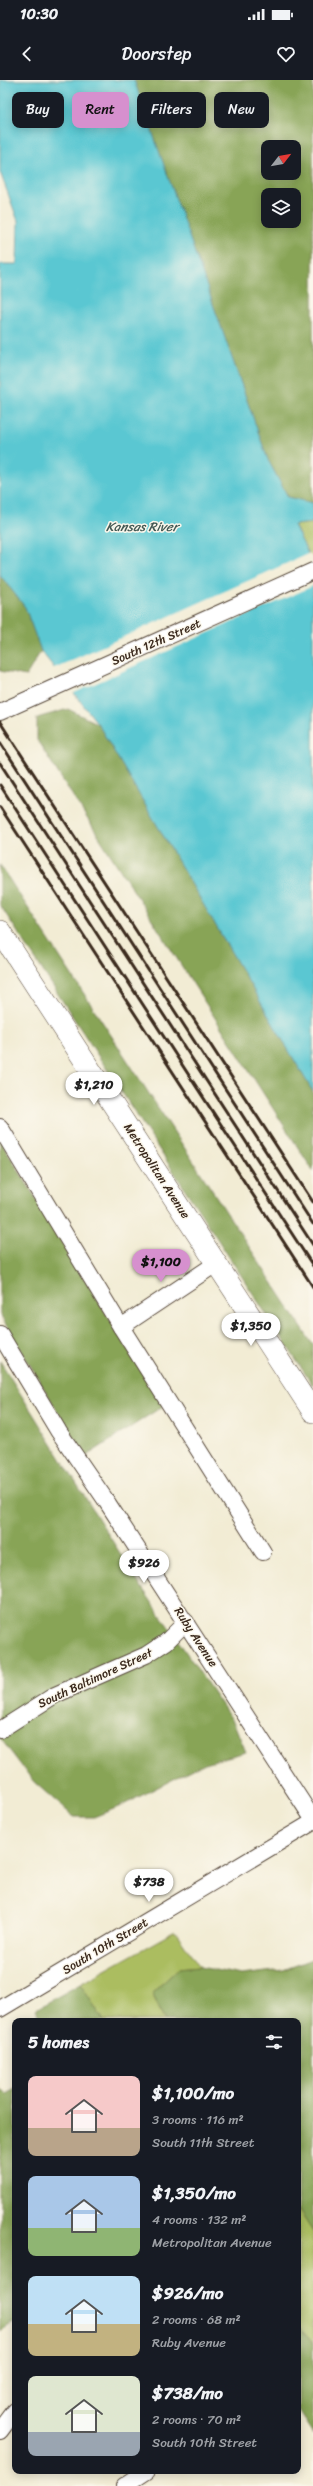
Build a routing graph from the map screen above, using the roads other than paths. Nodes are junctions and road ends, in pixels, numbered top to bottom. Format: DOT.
graph roads {
  1 [pos="313,571"];
  2 [pos="0,712"];
  3 [pos="0,930"];
  4 [pos="0,1127"];
  5 [pos="217,1263"];
  6 [pos="121,1327"];
  7 [pos="0,1334"];
  8 [pos="313,1412"];
  9 [pos="263,1552"];
  10 [pos="186,1622"];
  11 [pos="0,1730"];
  12 [pos="313,1820"];
  13 [pos="0,2009"];
  14 [pos="12,2415"];
  15 [pos="0,2431"];
  16 [pos="142,2474"];
  17 [pos="124,2486"];
  1 -- 2 [label="street, South 12th Street"];
  3 -- 5 [label="main road, Metropolitan Avenue"];
  4 -- 6 [label="street"];
  5 -- 6 [label="street"];
  5 -- 8 [label="main road, Metropolitan Avenue"];
  6 -- 9 [label="street"];
  7 -- 10 [label="street, Ruby Avenue"];
  10 -- 11 [label="street, South Baltimore Street"];
  10 -- 12 [label="street, Ruby Avenue"];
  12 -- 13 [label="street, South 10th Street"];
  14 -- 15 [label="street"];
  16 -- 17 [label="street"];
}
